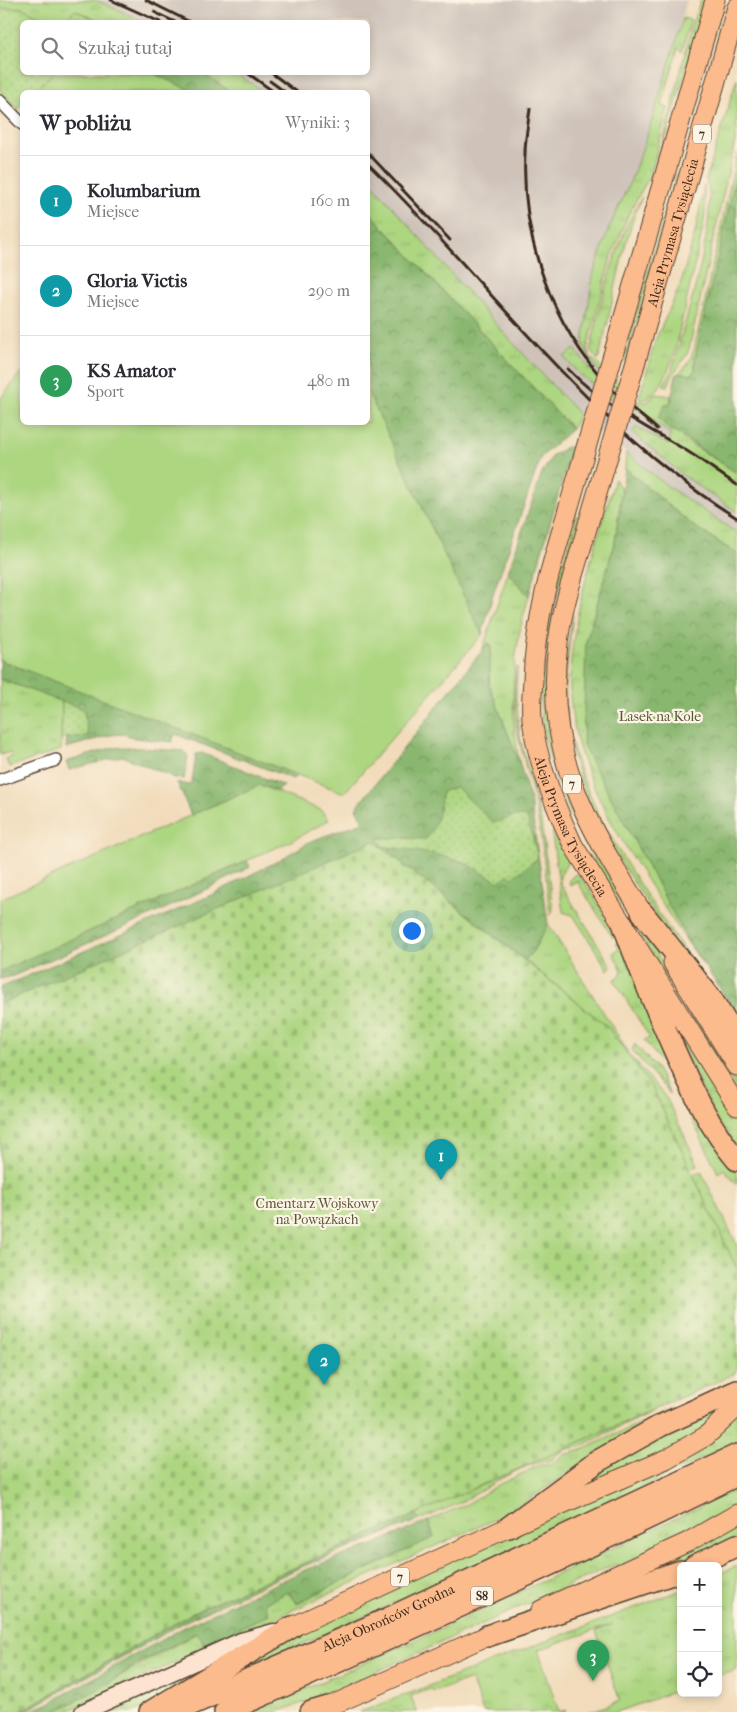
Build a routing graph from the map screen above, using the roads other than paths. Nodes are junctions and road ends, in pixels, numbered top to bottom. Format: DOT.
graph roads {
  1 [pos="715,0"];
  2 [pos="737,7"];
  3 [pos="0,101"];
  4 [pos="20,122"];
  5 [pos="56,760"];
  6 [pos="0,780"];
  7 [pos="642,912"];
  8 [pos="624,926"];
  9 [pos="737,1040"];
  10 [pos="737,1066"];
  11 [pos="737,1106"];
  12 [pos="737,1160"];
  13 [pos="737,1391"];
  14 [pos="737,1407"];
  15 [pos="737,1455"];
  16 [pos="737,1475"];
  17 [pos="737,1514"];
  18 [pos="508,1527"];
  19 [pos="737,1545"];
  20 [pos="702,1562"];
  21 [pos="677,1572"];
  22 [pos="292,1627"];
  23 [pos="487,1636"];
  24 [pos="319,1710"];
  25 [pos="82,1712"];
  26 [pos="150,1712"];
  27 [pos="174,1712"];
  28 [pos="225,1712"];
  1 -- 8 [label="main road, Aleja Prymasa Tysiąclecia / 7, bridge"];
  2 -- 7 [label="main road, Aleja Prymasa Tysiąclecia / 7, bridge"];
  3 -- 4 [label="street"];
  5 -- 6 [label="street"];
  7 -- 9 [label="highway"];
  7 -- 10 [label="main road, Aleja Prymasa Tysiąclecia / 7"];
  8 -- 11 [label="main road, Aleja Prymasa Tysiąclecia / 7"];
  8 -- 12 [label="highway"];
  13 -- 18 [label="highway"];
  14 -- 18 [label="main road, 7"];
  15 -- 27 [label="highway, Aleja Obrońców Grodna / S8"];
  16 -- 28 [label="highway, Aleja Obrońców Grodna / S8"];
  17 -- 23 [label="main road"];
  18 -- 22 [label="main road, 7"];
  19 -- 20 [label="highway"];
  21 -- 23 [label="highway"];
  22 -- 25 [label="main road"];
  22 -- 26 [label="highway, 7"];
  23 -- 24 [label="main road"];
}
